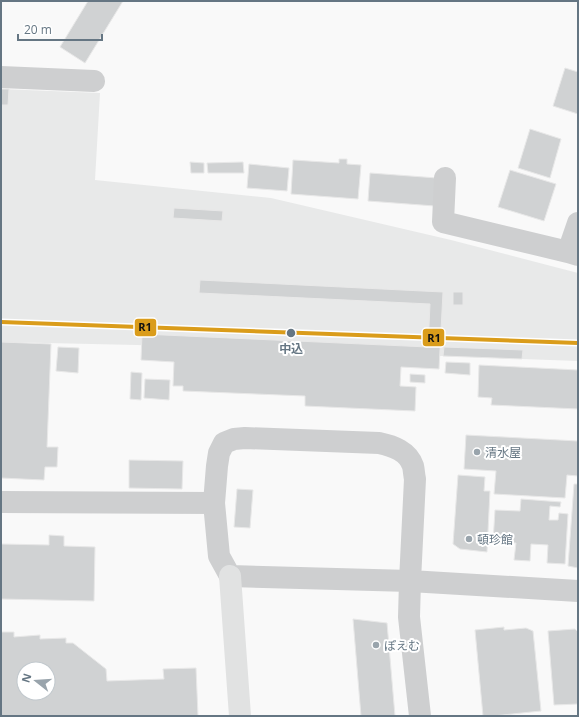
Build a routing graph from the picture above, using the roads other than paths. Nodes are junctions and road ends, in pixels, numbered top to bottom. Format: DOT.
graph roads {
  1 [pos="1,77"];
  2 [pos="94,81"];
  3 [pos="445,178"];
  4 [pos="578,223"];
  5 [pos="573,254"];
  6 [pos="1,502"];
  7 [pos="214,503"];
  8 [pos="230,576"];
  9 [pos="410,581"];
  10 [pos="578,592"];
  11 [pos="240,716"];
  12 [pos="420,716"];
  1 -- 2 [label="street"];
  3 -- 5 [label="street"];
  4 -- 5 [label="street"];
  6 -- 7 [label="street"];
  7 -- 8 [label="street"];
  7 -- 9 [label="street"];
  8 -- 9 [label="street"];
  8 -- 11 [label="main road"];
  9 -- 10 [label="street"];
  9 -- 12 [label="street"];
}
